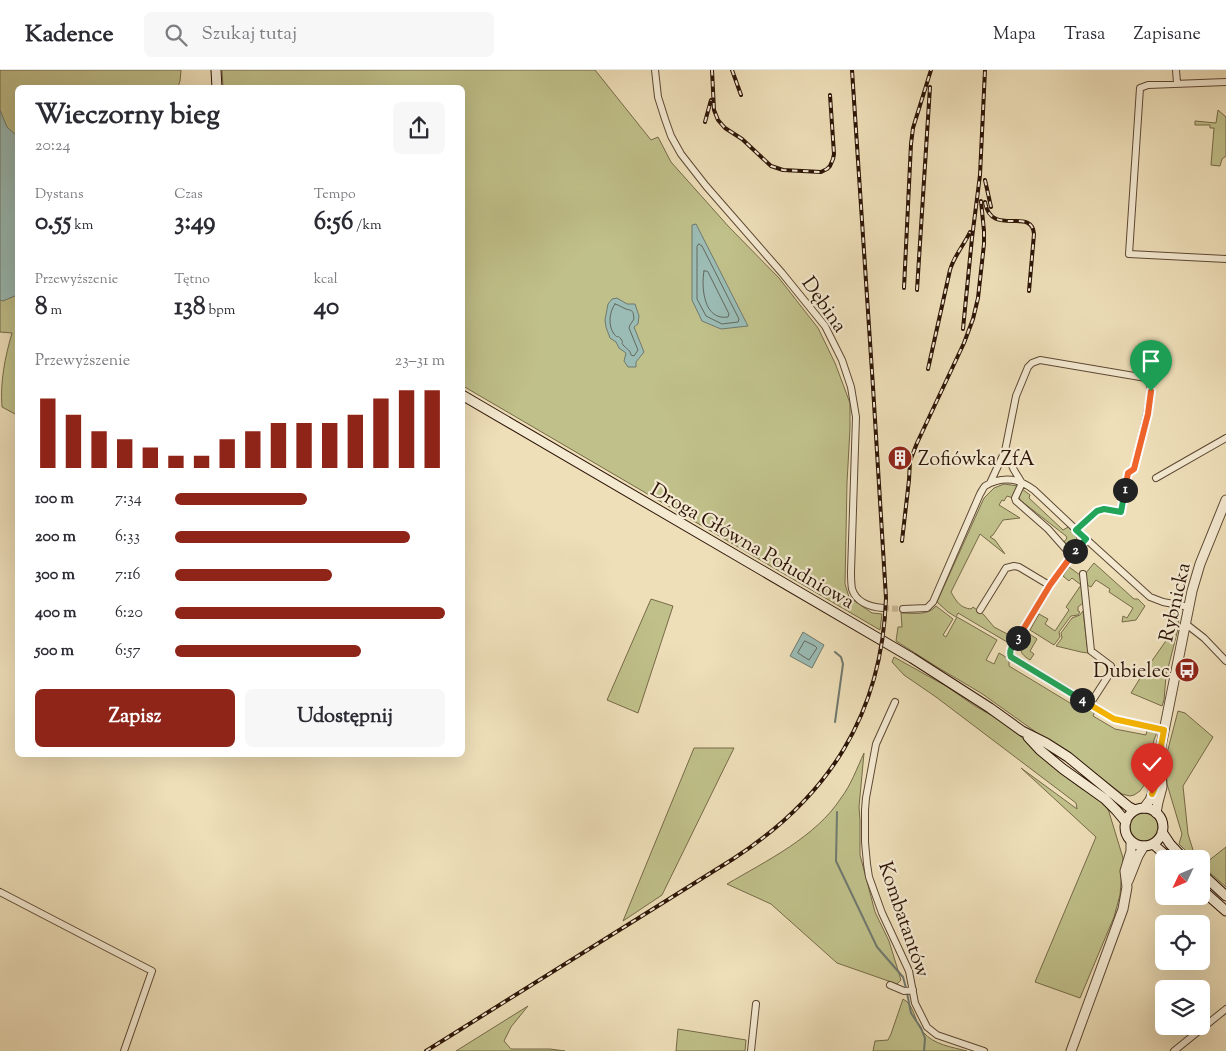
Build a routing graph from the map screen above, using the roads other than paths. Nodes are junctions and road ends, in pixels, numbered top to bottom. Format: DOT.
graph roads {
  1 [pos="216,70"];
  2 [pos="655,70"];
  3 [pos="1176,70"];
  4 [pos="1226,82"];
  5 [pos="1178,83"];
  6 [pos="216,85"];
  7 [pos="1226,260"];
  8 [pos="465,397"];
  9 [pos="1226,438"];
  10 [pos="1005,451"];
  11 [pos="1156,478"];
  12 [pos="1022,482"];
  13 [pos="990,483"];
  14 [pos="1226,500"];
  15 [pos="1076,530"];
  16 [pos="1086,539"];
  17 [pos="1071,555"];
  18 [pos="1083,574"];
  19 [pos="1050,585"];
  20 [pos="1189,607"];
  21 [pos="883,608"];
  22 [pos="902,609"];
  23 [pos="980,610"];
  24 [pos="1186,624"];
  25 [pos="1226,660"];
  26 [pos="895,702"];
  27 [pos="1090,704"];
  28 [pos="1164,730"];
  29 [pos="1022,731"];
  30 [pos="1160,775"];
  31 [pos="1140,809"];
  32 [pos="1156,813"];
  33 [pos="1126,822"];
  34 [pos="1162,832"];
  35 [pos="1131,842"];
  36 [pos="1148,845"];
  37 [pos="1156,850"];
  38 [pos="1175,850"];
  39 [pos="1210,881"];
  40 [pos="1127,884"];
  41 [pos="0,892"];
  42 [pos="1226,896"];
  43 [pos="1210,897"];
  44 [pos="1226,911"];
  45 [pos="890,985"];
  46 [pos="909,990"];
  47 [pos="756,1004"];
  48 [pos="1226,1009"];
  49 [pos="124,1051"];
  50 [pos="751,1051"];
  51 [pos="984,1051"];
  52 [pos="1071,1051"];
  53 [pos="1174,1051"];
  1 -- 6 [label="main road"];
  2 -- 21 [label="street, Dębina"];
  3 -- 5 [label="street"];
  4 -- 5 [label="street"];
  5 -- 7 [label="street"];
  8 -- 29 [label="main road, Droga Główna Południowa"];
  9 -- 11 [label="street"];
  10 -- 12 [label="street"];
  10 -- 13 [label="street"];
  10 -- 15 [label="street"];
  12 -- 13 [label="street"];
  12 -- 15 [label="street"];
  12 -- 17 [label="street"];
  13 -- 22 [label="street"];
  14 -- 20 [label="main road, Rybnicka"];
  15 -- 16 [label="street"];
  16 -- 17 [label="street"];
  16 -- 20 [label="street"];
  17 -- 19 [label="street"];
  18 -- 27 [label="street"];
  19 -- 23 [label="street"];
  19 -- 27 [label="street"];
  20 -- 24 [label="main road, Rybnicka"];
  24 -- 25 [label="street"];
  24 -- 28 [label="main road, Rybnicka"];
  26 -- 46 [label="street, Kombatantów"];
  27 -- 28 [label="street"];
  28 -- 30 [label="main road, Rybnicka"];
  29 -- 31 [label="main road, Droga Główna Południowa"];
  29 -- 33 [label="main road, Droga Główna Południowa"];
  30 -- 31 [label="main road, Rybnicka"];
  30 -- 32 [label="main road, Rybnicka"];
  31 -- 32 [label="main road"];
  31 -- 33 [label="main road"];
  32 -- 34 [label="main road"];
  33 -- 35 [label="main road"];
  34 -- 36 [label="main road"];
  34 -- 38 [label="main road"];
  35 -- 36 [label="main road"];
  35 -- 40 [label="main road"];
  36 -- 37 [label="main road"];
  36 -- 40 [label="main road"];
  39 -- 42 [label="main road"];
  40 -- 52 [label="main road"];
  41 -- 49 [label="street"];
  43 -- 44 [label="main road"];
  45 -- 46 [label="street"];
  46 -- 51 [label="street, Kombatantów"];
  47 -- 50 [label="street"];
  48 -- 53 [label="street"];
}
